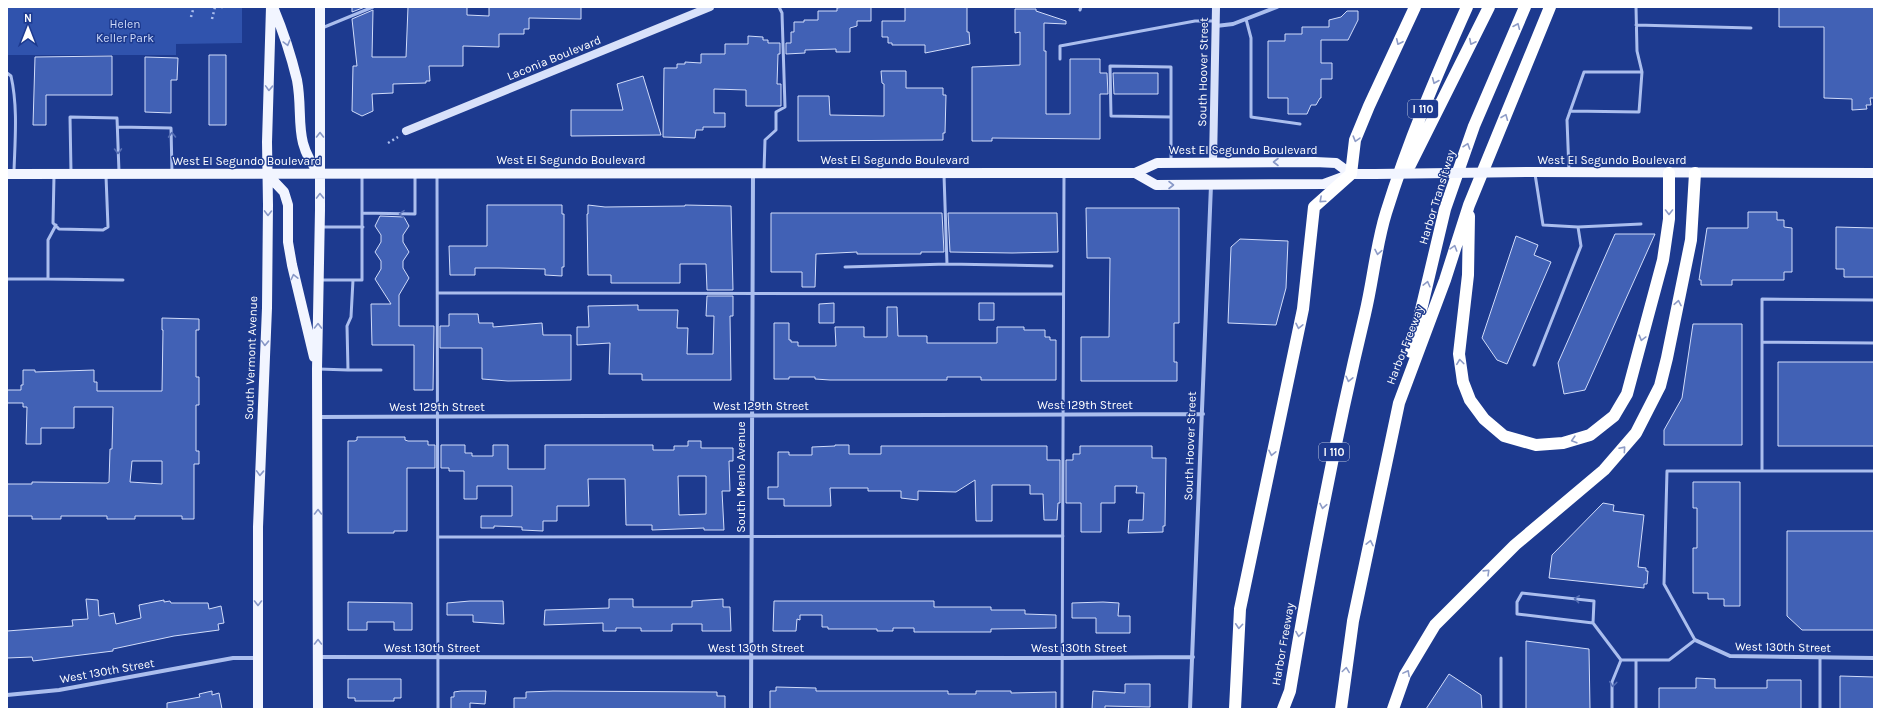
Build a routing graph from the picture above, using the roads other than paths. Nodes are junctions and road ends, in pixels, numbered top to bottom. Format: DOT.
graph roads {
  1 [pos="272,7"];
  2 [pos="320,7"];
  3 [pos="373,7"];
  4 [pos="710,7"];
  5 [pos="779,7"];
  6 [pos="1216,7"];
  7 [pos="1277,7"];
  8 [pos="1415,7"];
  9 [pos="1467,7"];
  10 [pos="1489,7"];
  11 [pos="1526,7"];
  12 [pos="1550,7"];
  13 [pos="1636,7"];
  14 [pos="1246,19"];
  15 [pos="1216,23"];
  16 [pos="1636,25"];
  17 [pos="1751,28"];
  18 [pos="320,29"];
  19 [pos="1060,58"];
  20 [pos="1642,72"];
  21 [pos="7,73"];
  22 [pos="1570,111"];
  23 [pos="1171,117"];
  24 [pos="1300,124"];
  25 [pos="118,127"];
  26 [pos="406,131"];
  27 [pos="1213,162"];
  28 [pos="1171,163"];
  29 [pos="753,172"];
  30 [pos="764,172"];
  31 [pos="1532,172"];
  32 [pos="1569,172"];
  33 [pos="944,173"];
  34 [pos="1064,173"];
  35 [pos="1135,173"];
  36 [pos="1669,173"];
  37 [pos="1696,173"];
  38 [pos="1874,173"];
  39 [pos="11,174"];
  40 [pos="54,174"];
  41 [pos="71,174"];
  42 [pos="106,174"];
  43 [pos="119,174"];
  44 [pos="172,174"];
  45 [pos="267,174"];
  46 [pos="320,174"];
  47 [pos="362,174"];
  48 [pos="415,174"];
  49 [pos="437,174"];
  50 [pos="1351,174"];
  51 [pos="1211,185"];
  52 [pos="1468,205"];
  53 [pos="363,213"];
  54 [pos="1386,214"];
  55 [pos="1641,224"];
  56 [pos="56,225"];
  57 [pos="320,227"];
  58 [pos="363,227"];
  59 [pos="1578,227"];
  60 [pos="947,264"];
  61 [pos="1052,266"];
  62 [pos="845,267"];
  63 [pos="7,279"];
  64 [pos="48,279"];
  65 [pos="123,280"];
  66 [pos="319,280"];
  67 [pos="353,280"];
  68 [pos="438,293"];
  69 [pos="752,293"];
  70 [pos="1063,294"];
  71 [pos="1874,300"];
  72 [pos="1762,342"];
  73 [pos="1874,343"];
  74 [pos="1534,365"];
  75 [pos="317,369"];
  76 [pos="348,370"];
  77 [pos="381,370"];
  78 [pos="1399,403"];
  79 [pos="1203,414"];
  80 [pos="1063,415"];
  81 [pos="438,416"];
  82 [pos="751,416"];
  83 [pos="318,417"];
  84 [pos="1762,471"];
  85 [pos="1874,471"];
  86 [pos="438,536"];
  87 [pos="751,536"];
  88 [pos="1063,536"];
  89 [pos="1594,623"];
  90 [pos="1694,640"];
  91 [pos="1193,657"];
  92 [pos="258,658"];
  93 [pos="318,658"];
  94 [pos="438,658"];
  95 [pos="751,658"];
  96 [pos="1061,658"];
  97 [pos="1501,658"];
  98 [pos="1820,658"];
  99 [pos="1874,658"];
  100 [pos="1621,660"];
  101 [pos="1636,660"];
  102 [pos="1290,691"];
  103 [pos="7,696"];
  104 [pos="258,709"];
  105 [pos="318,709"];
  106 [pos="438,709"];
  107 [pos="751,709"];
  108 [pos="1062,709"];
  109 [pos="1190,709"];
  110 [pos="1235,709"];
  111 [pos="1283,709"];
  112 [pos="1290,709"];
  113 [pos="1341,709"];
  114 [pos="1393,709"];
  115 [pos="1501,709"];
  116 [pos="1612,709"];
  117 [pos="1636,709"];
  118 [pos="1820,709"];
  1 -- 45 [label="main road, South Vermont Avenue, one-way"];
  1 -- 46 [label="main road, one-way"];
  2 -- 18 [label="main road"];
  3 -- 18 [label="lane"];
  4 -- 26 [label="street, Laconia Boulevard"];
  5 -- 30 [label="lane"];
  6 -- 15 [label="street, South Hoover Street"];
  7 -- 14 [label="street"];
  8 -- 50 [label="highway, one-way"];
  9 -- 54 [label="highway, Harbor Freeway / I 110, one-way"];
  10 -- 54 [label="highway, one-way"];
  78 -- 11 [label="highway, Harbor Transitway, one-way"];
  52 -- 12 [label="highway, Harbor Freeway, one-way"];
  13 -- 16 [label="lane"];
  14 -- 15 [label="street"];
  14 -- 24 [label="lane"];
  15 -- 19 [label="lane"];
  15 -- 27 [label="street, South Hoover Street"];
  16 -- 17 [label="lane"];
  16 -- 20 [label="lane"];
  46 -- 18 [label="main road, one-way"];
  20 -- 22 [label="lane"];
  20 -- 22 [label="lane"];
  21 -- 39 [label="lane"];
  22 -- 32 [label="lane"];
  23 -- 23 [label="lane"];
  23 -- 28 [label="lane"];
  25 -- 41 [label="lane"];
  25 -- 43 [label="lane, one-way"];
  44 -- 25 [label="lane, one-way"];
  27 -- 28 [label="main road, West El Segundo Boulevard"];
  50 -- 27 [label="main road, West El Segundo Boulevard, one-way"];
  28 -- 35 [label="main road, West El Segundo Boulevard"];
  29 -- 30 [label="main road, West El Segundo Boulevard"];
  29 -- 49 [label="main road, West El Segundo Boulevard"];
  29 -- 69 [label="street, South Menlo Avenue"];
  30 -- 33 [label="main road, West El Segundo Boulevard"];
  31 -- 32 [label="main road, West El Segundo Boulevard"];
  31 -- 50 [label="main road, West El Segundo Boulevard, bridge"];
  31 -- 59 [label="lane"];
  32 -- 36 [label="main road, West El Segundo Boulevard"];
  33 -- 34 [label="main road, West El Segundo Boulevard"];
  33 -- 60 [label="lane"];
  34 -- 35 [label="main road, West El Segundo Boulevard"];
  34 -- 70 [label="lane"];
  35 -- 51 [label="main road, West El Segundo Boulevard, one-way"];
  36 -- 37 [label="main road, West El Segundo Boulevard"];
  36 -- 52 [label="highway, one-way"];
  37 -- 38 [label="main road, West El Segundo Boulevard"];
  114 -- 37 [label="highway, one-way"];
  39 -- 40 [label="main road, West El Segundo Boulevard"];
  40 -- 41 [label="main road, West El Segundo Boulevard"];
  40 -- 56 [label="lane"];
  41 -- 42 [label="main road, West El Segundo Boulevard"];
  42 -- 43 [label="main road, West El Segundo Boulevard"];
  42 -- 56 [label="lane"];
  43 -- 44 [label="main road, West El Segundo Boulevard"];
  44 -- 45 [label="main road, West El Segundo Boulevard"];
  45 -- 46 [label="main road, West El Segundo Boulevard"];
  75 -- 45 [label="main road, one-way"];
  45 -- 92 [label="main road, South Vermont Avenue, one-way"];
  46 -- 47 [label="main road, West El Segundo Boulevard"];
  57 -- 46 [label="main road, one-way"];
  47 -- 48 [label="main road, West El Segundo Boulevard"];
  47 -- 53 [label="lane"];
  48 -- 49 [label="main road, West El Segundo Boulevard"];
  48 -- 53 [label="lane, one-way"];
  49 -- 68 [label="lane"];
  50 -- 51 [label="main road, West El Segundo Boulevard"];
  50 -- 110 [label="highway, one-way"];
  51 -- 79 [label="street, South Hoover Street"];
  78 -- 52 [label="highway, Harbor Freeway, one-way"];
  53 -- 58 [label="lane"];
  54 -- 102 [label="highway, Harbor Freeway / I 110, one-way"];
  55 -- 59 [label="lane"];
  56 -- 64 [label="lane"];
  57 -- 58 [label="lane"];
  57 -- 66 [label="main road"];
  58 -- 67 [label="lane"];
  59 -- 74 [label="lane"];
  60 -- 61 [label="lane"];
  60 -- 62 [label="lane"];
  63 -- 64 [label="lane"];
  64 -- 65 [label="lane"];
  66 -- 67 [label="lane"];
  75 -- 66 [label="main road, one-way"];
  67 -- 76 [label="lane"];
  68 -- 69 [label="lane"];
  68 -- 81 [label="lane"];
  69 -- 70 [label="lane"];
  69 -- 82 [label="street, South Menlo Avenue"];
  70 -- 80 [label="lane"];
  71 -- 72 [label="lane"];
  72 -- 73 [label="lane"];
  72 -- 84 [label="lane"];
  75 -- 76 [label="lane"];
  75 -- 83 [label="main road"];
  76 -- 77 [label="lane"];
  113 -- 78 [label="highway, Harbor Freeway, one-way"];
  79 -- 80 [label="street, West 129th Street"];
  79 -- 91 [label="street, South Hoover Street"];
  80 -- 82 [label="street, West 129th Street"];
  80 -- 88 [label="lane"];
  81 -- 82 [label="street, West 129th Street"];
  81 -- 83 [label="street, West 129th Street"];
  81 -- 86 [label="lane"];
  82 -- 87 [label="street, South Menlo Avenue"];
  93 -- 83 [label="main road, one-way"];
  84 -- 85 [label="lane"];
  84 -- 90 [label="lane"];
  86 -- 87 [label="lane"];
  86 -- 94 [label="lane"];
  87 -- 88 [label="lane"];
  87 -- 95 [label="street, South Menlo Avenue"];
  88 -- 96 [label="lane"];
  89 -- 89 [label="lane, one-way"];
  89 -- 100 [label="lane"];
  90 -- 98 [label="street, West 130th Street"];
  90 -- 101 [label="lane"];
  91 -- 96 [label="street, West 130th Street"];
  91 -- 109 [label="street, South Hoover Street"];
  92 -- 103 [label="street, West 130th Street"];
  92 -- 104 [label="main road, South Vermont Avenue"];
  93 -- 94 [label="street, West 130th Street"];
  93 -- 105 [label="main road"];
  94 -- 95 [label="street, West 130th Street"];
  94 -- 106 [label="lane"];
  95 -- 96 [label="street, West 130th Street"];
  95 -- 107 [label="street, South Menlo Avenue"];
  96 -- 108 [label="lane"];
  97 -- 115 [label="lane"];
  98 -- 99 [label="street, West 130th Street"];
  98 -- 118 [label="lane"];
  100 -- 101 [label="lane"];
  100 -- 116 [label="lane, one-way"];
  101 -- 117 [label="lane"];
  102 -- 111 [label="highway, Harbor Freeway / I 110"];
  102 -- 112 [label="highway"];
}
